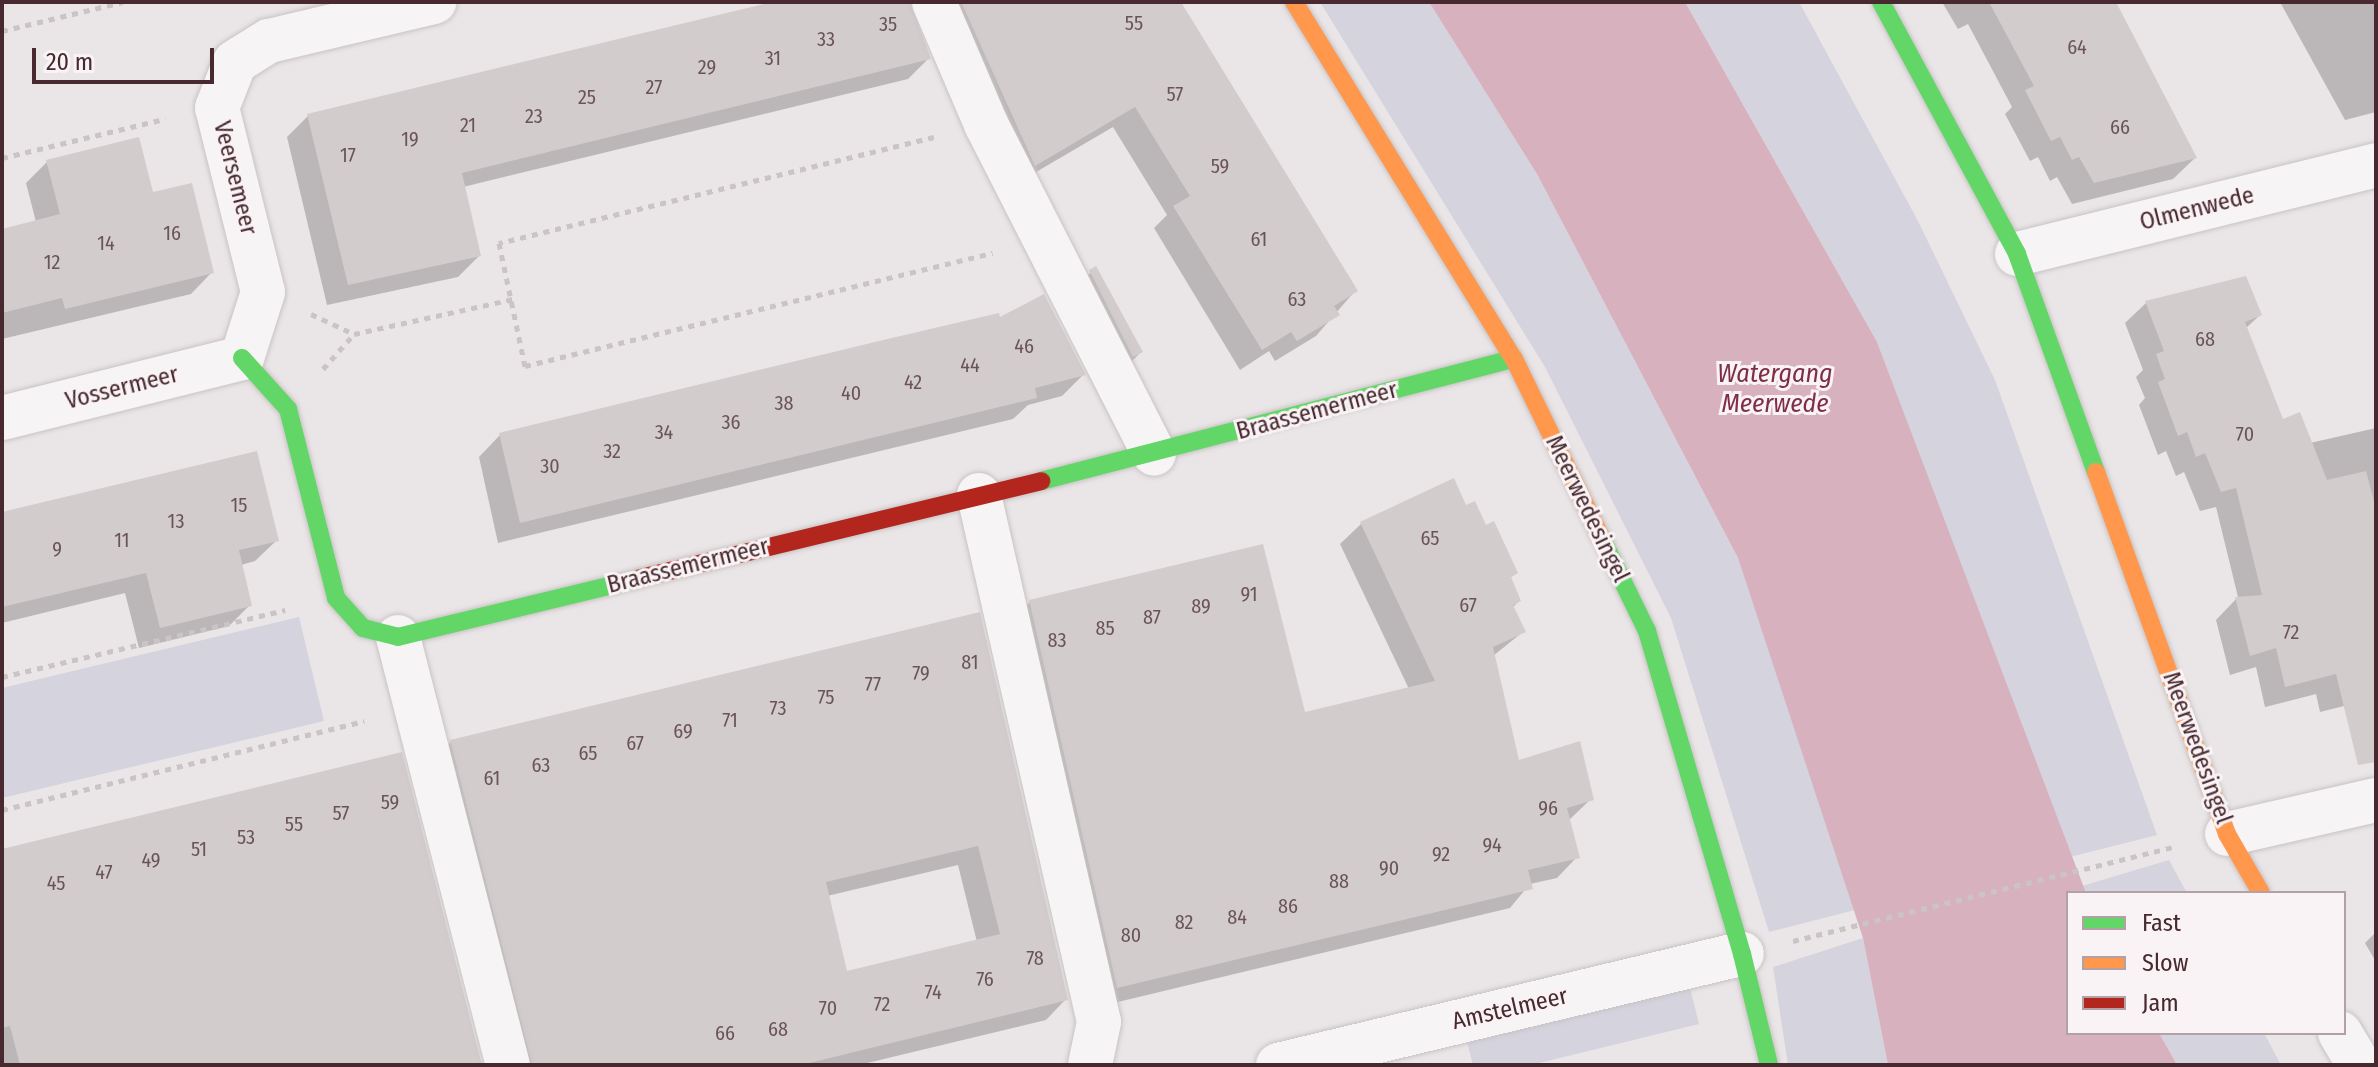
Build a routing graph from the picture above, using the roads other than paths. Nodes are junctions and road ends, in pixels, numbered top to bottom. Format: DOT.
graph roads {
  1 [pos="434,2"];
  2 [pos="934,2"];
  3 [pos="1294,2"];
  4 [pos="1881,2"];
  5 [pos="2376,165"];
  6 [pos="2017,254"];
  7 [pos="242,358"];
  8 [pos="1514,359"];
  9 [pos="2,418"];
  10 [pos="1154,454"];
  11 [pos="979,495"];
  12 [pos="398,637"];
  13 [pos="2376,800"];
  14 [pos="2227,834"];
  15 [pos="2260,891"];
  16 [pos="1742,954"];
  17 [pos="2341,1035"];
  18 [pos="508,1065"];
  19 [pos="1090,1065"];
  20 [pos="1278,1065"];
  21 [pos="1769,1065"];
  22 [pos="2359,1065"];
  1 -- 7 [label="street, Veersemeer"];
  2 -- 10 [label="street"];
  3 -- 8 [label="street, Meerwedesingel"];
  4 -- 6 [label="street, Meerwedesingel"];
  5 -- 6 [label="street, Olmenwede"];
  6 -- 14 [label="street, Meerwedesingel"];
  7 -- 9 [label="street, Vossermeer"];
  7 -- 12 [label="street"];
  8 -- 10 [label="street, Braassemermeer"];
  8 -- 16 [label="street, Meerwedesingel"];
  10 -- 11 [label="street, Braassemermeer"];
  11 -- 12 [label="street, Braassemermeer"];
  11 -- 19 [label="street"];
  12 -- 18 [label="street"];
  13 -- 14 [label="street"];
  14 -- 15 [label="street, Meerwedesingel"];
  16 -- 20 [label="street, Amstelmeer"];
  16 -- 21 [label="street, Meerwedesingel"];
  17 -- 22 [label="street"];
}
